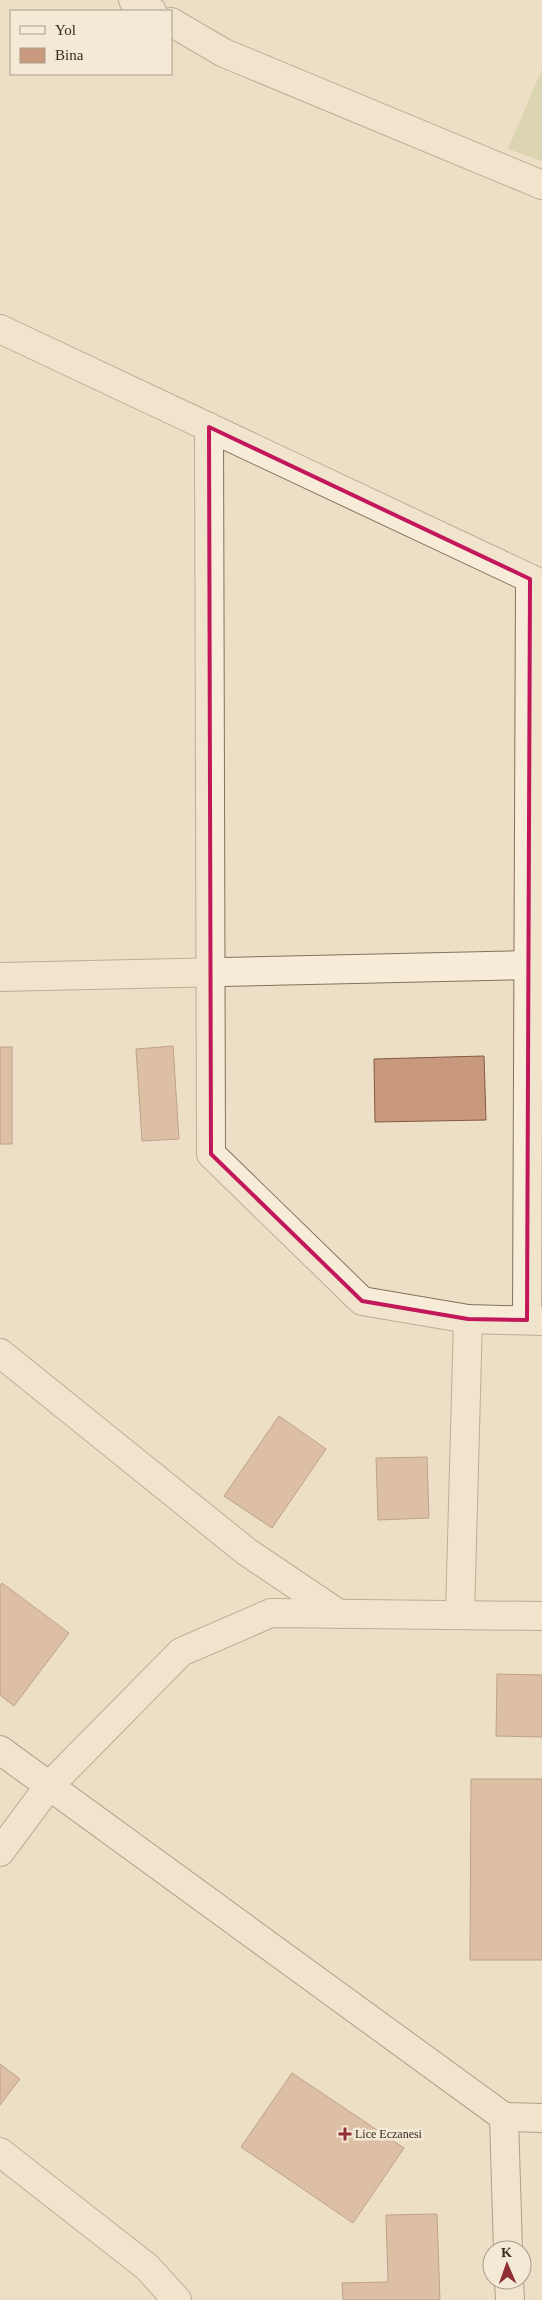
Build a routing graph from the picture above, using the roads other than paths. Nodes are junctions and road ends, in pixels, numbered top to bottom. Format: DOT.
graph roads {
  1 [pos="133,0"];
  2 [pos="150,10"];
  3 [pos="172,23"];
  4 [pos="542,185"];
  5 [pos="0,329"];
  6 [pos="209,427"];
  7 [pos="536,582"];
  8 [pos="529,965"];
  9 [pos="210,972"];
  10 [pos="0,977"];
  11 [pos="468,1319"];
  12 [pos="535,1321"];
  13 [pos="0,1353"];
  14 [pos="340,1614"];
  15 [pos="460,1615"];
  16 [pos="542,1616"];
  17 [pos="0,1750"];
  18 [pos="49,1786"];
  19 [pos="0,1852"];
  20 [pos="504,2117"];
  21 [pos="542,2118"];
  22 [pos="0,2152"];
  23 [pos="508,2240"];
  24 [pos="177,2300"];
  1 -- 2 [label="street"];
  3 -- 4 [label="street"];
  5 -- 6 [label="street"];
  6 -- 7 [label="street"];
  6 -- 9 [label="street"];
  7 -- 8 [label="street"];
  8 -- 9 [label="street"];
  8 -- 12 [label="street"];
  9 -- 10 [label="street"];
  9 -- 11 [label="street"];
  11 -- 12 [label="street"];
  11 -- 15 [label="street"];
  13 -- 14 [label="street"];
  14 -- 15 [label="street"];
  14 -- 18 [label="street"];
  15 -- 16 [label="street"];
  17 -- 18 [label="street"];
  18 -- 19 [label="street"];
  18 -- 20 [label="street"];
  20 -- 21 [label="street"];
  20 -- 23 [label="street"];
  22 -- 24 [label="street"];
}
